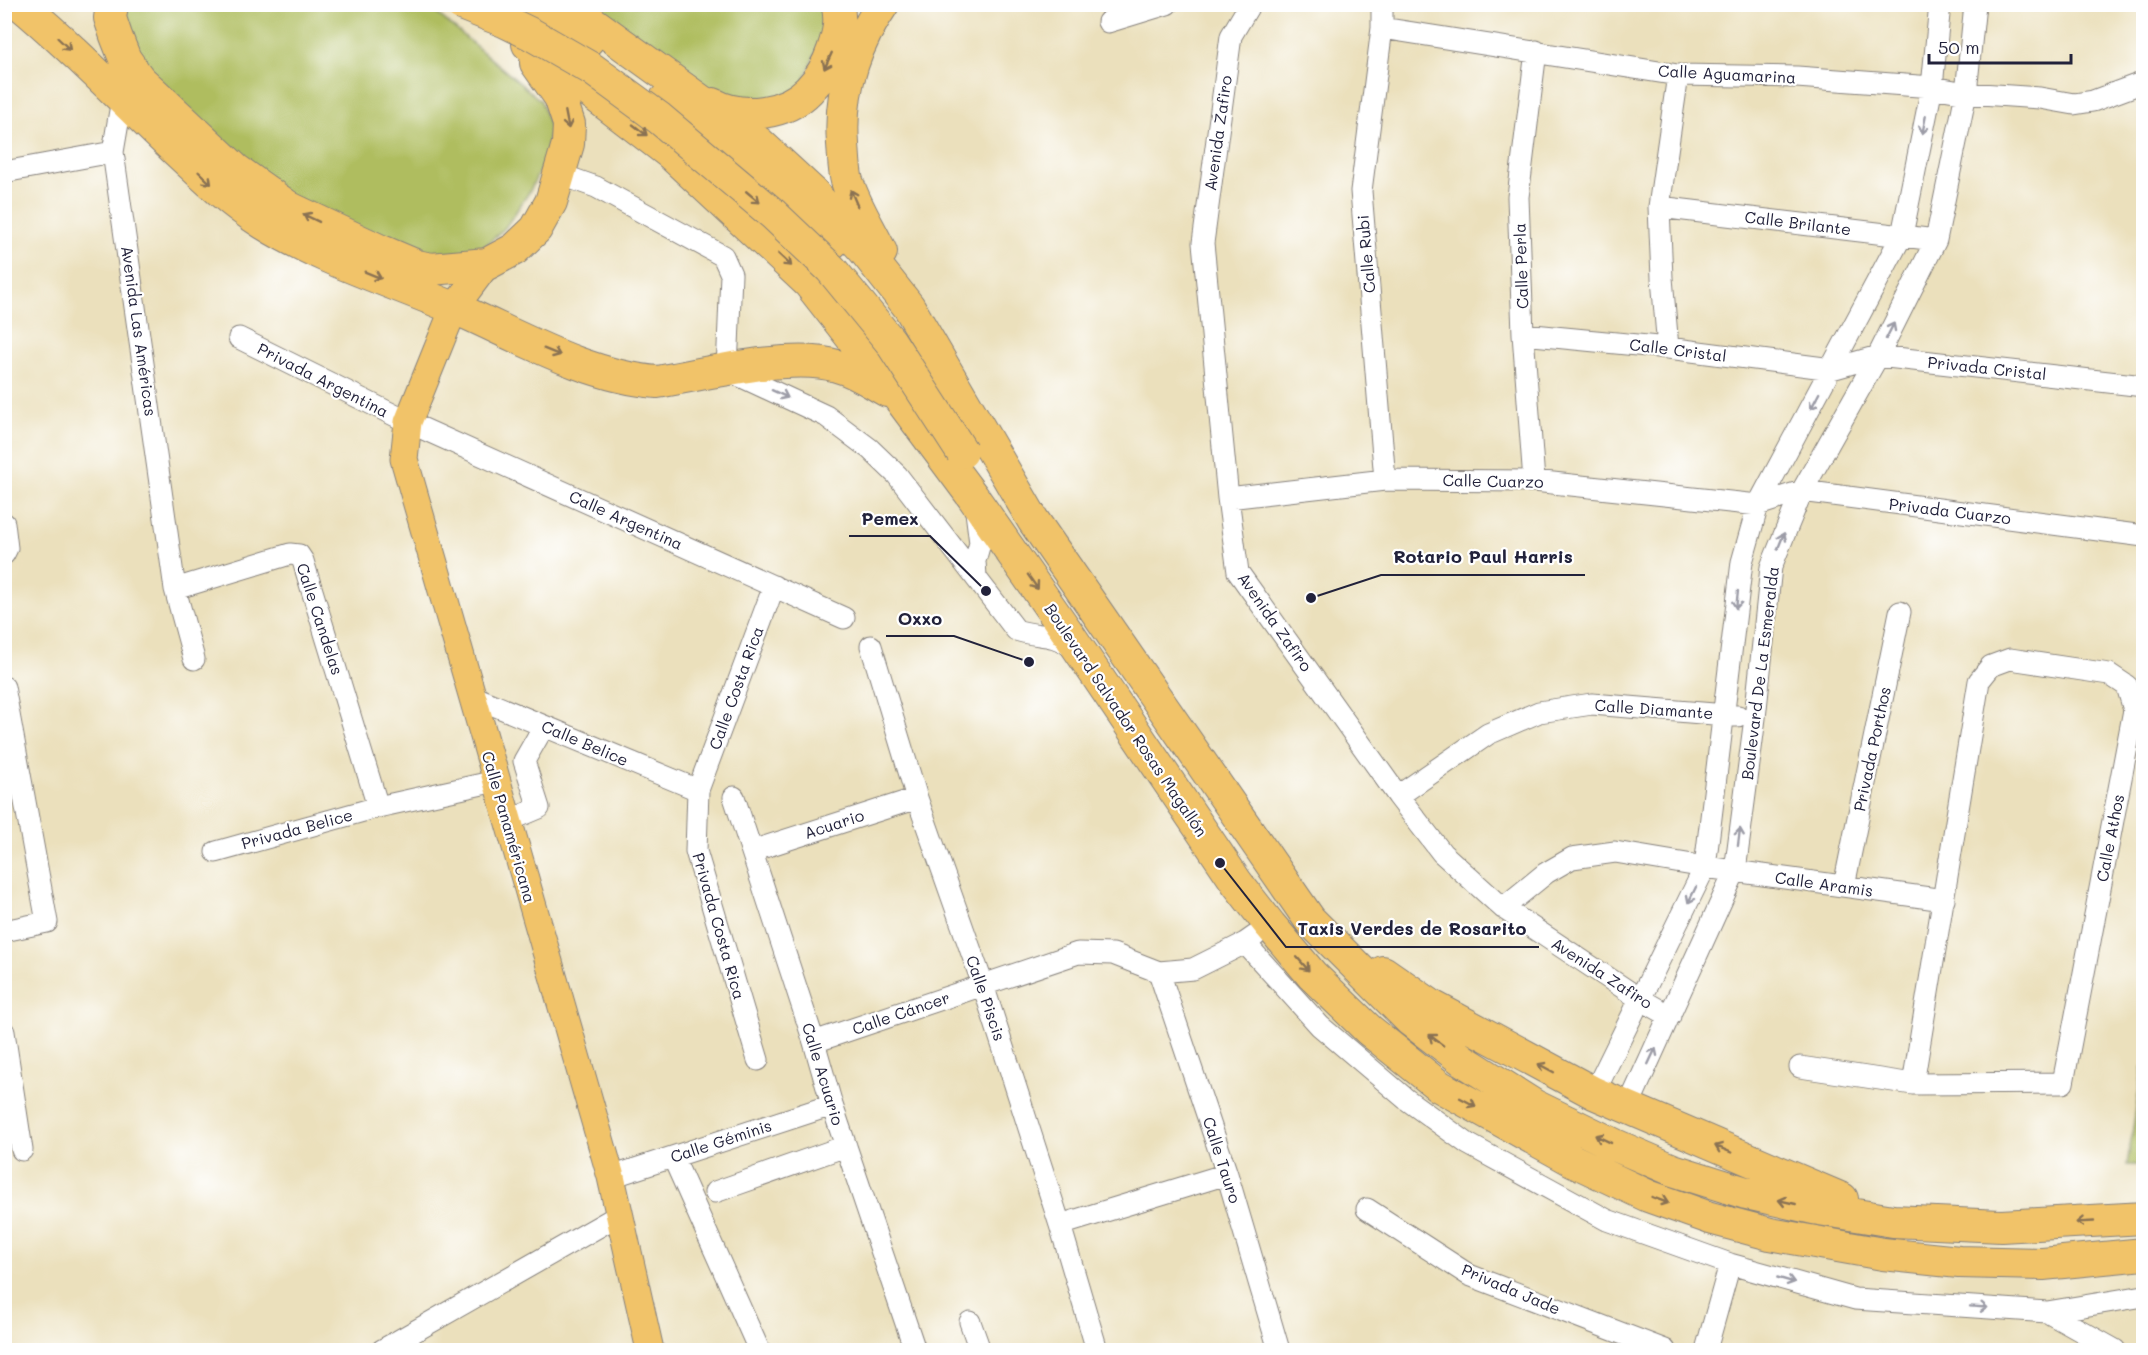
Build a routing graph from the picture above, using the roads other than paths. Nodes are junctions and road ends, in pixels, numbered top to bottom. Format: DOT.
graph roads {
  1 [pos="20,4"];
  2 [pos="112,4"];
  3 [pos="518,4"];
  4 [pos="837,4"];
  5 [pos="883,4"];
  6 [pos="1167,4"];
  7 [pos="1250,4"];
  8 [pos="1382,4"];
  9 [pos="1940,4"];
  10 [pos="1975,4"];
  11 [pos="568,5"];
  12 [pos="473,6"];
  13 [pos="1108,22"];
  14 [pos="1382,28"];
  15 [pos="1536,51"];
  16 [pos="1678,75"];
  17 [pos="2144,82"];
  18 [pos="675,83"];
  19 [pos="1932,87"];
  20 [pos="130,89"];
  21 [pos="1966,93"];
  22 [pos="113,152"];
  23 [pos="4,172"];
  24 [pos="559,174"];
  25 [pos="1659,207"];
  26 [pos="1902,235"];
  27 [pos="1936,240"];
  28 [pos="487,264"];
  29 [pos="431,269"];
  30 [pos="909,307"];
  31 [pos="454,308"];
  32 [pos="1523,334"];
  33 [pos="239,338"];
  34 [pos="1668,348"];
  35 [pos="1878,356"];
  36 [pos="1832,369"];
  37 [pos="727,370"];
  38 [pos="2144,386"];
  39 [pos="900,399"];
  40 [pos="408,422"];
  41 [pos="970,450"];
  42 [pos="1385,480"];
  43 [pos="1534,481"];
  44 [pos="1802,492"];
  45 [pos="973,497"];
  46 [pos="1228,498"];
  47 [pos="1758,505"];
  48 [pos="1033,520"];
  49 [pos="4,523"];
  50 [pos="2144,536"];
  51 [pos="1007,546"];
  52 [pos="4,554"];
  53 [pos="976,577"];
  54 [pos="774,586"];
  55 [pos="175,589"];
  56 [pos="1900,612"];
  57 [pos="844,618"];
  58 [pos="871,646"];
  59 [pos="1084,656"];
  60 [pos="195,659"];
  61 [pos="4,687"];
  62 [pos="472,696"];
  63 [pos="1725,714"];
  64 [pos="1755,718"];
  65 [pos="544,726"];
  66 [pos="496,781"];
  67 [pos="698,790"];
  68 [pos="1398,796"];
  69 [pos="735,797"];
  70 [pos="917,798"];
  71 [pos="378,807"];
  72 [pos="508,821"];
  73 [pos="752,850"];
  74 [pos="216,852"];
  75 [pos="1705,867"];
  76 [pos="1735,871"];
  77 [pos="1844,886"];
  78 [pos="1944,900"];
  79 [pos="1503,908"];
  80 [pos="1310,920"];
  81 [pos="4,931"];
  82 [pos="1257,934"];
  83 [pos="1159,972"];
  84 [pos="983,985"];
  85 [pos="1640,999"];
  86 [pos="1670,1017"];
  87 [pos="4,1032"];
  88 [pos="814,1042"];
  89 [pos="758,1060"];
  90 [pos="1800,1067"];
  91 [pos="1913,1084"];
  92 [pos="1594,1093"];
  93 [pos="832,1106"];
  94 [pos="1627,1109"];
  95 [pos="846,1146"];
  96 [pos="22,1150"];
  97 [pos="673,1156"];
  98 [pos="1227,1174"];
  99 [pos="611,1177"];
  100 [pos="714,1192"];
  101 [pos="1367,1209"];
  102 [pos="619,1215"];
  103 [pos="2144,1218"];
  104 [pos="1893,1221"];
  105 [pos="1060,1225"];
  106 [pos="2144,1254"];
  107 [pos="1730,1264"];
  108 [pos="2144,1296"];
  109 [pos="2047,1312"];
  110 [pos="970,1322"];
  111 [pos="382,1350"];
  112 [pos="650,1350"];
  113 [pos="759,1350"];
  114 [pos="915,1350"];
  115 [pos="980,1350"];
  116 [pos="1097,1350"];
  117 [pos="1279,1350"];
  118 [pos="1665,1350"];
  119 [pos="1706,1350"];
  120 [pos="2115,1350"];
  1 -- 20 [label="highway, one-way"];
  2 -- 20 [label="highway"];
  3 -- 41 [label="highway"];
  4 -- 18 [label="highway, one-way"];
  30 -- 5 [label="highway, one-way"];
  6 -- 13 [label="street"];
  7 -- 46 [label="street, Avenida Zafiro"];
  8 -- 14 [label="street"];
  9 -- 19 [label="street, Boulevard De La Esmeralda"];
  10 -- 21 [label="street, Boulevard De La Esmeralda"];
  11 -- 18 [label="highway"];
  12 -- 24 [label="highway, one-way"];
  12 -- 39 [label="highway, Boulevard Salvador Rosas Magallón, one-way"];
  12 -- 41 [label="highway, one-way, bridge"];
  14 -- 15 [label="street, Calle Aguamarina"];
  14 -- 42 [label="street, Calle Rubi"];
  15 -- 16 [label="street, Calle Aguamarina"];
  15 -- 32 [label="street, Calle Perla"];
  16 -- 19 [label="street, Calle Aguamarina"];
  16 -- 25 [label="street"];
  17 -- 21 [label="street, Calle Aguamarina"];
  18 -- 30 [label="highway"];
  19 -- 21 [label="street, Calle Aguamarina"];
  19 -- 26 [label="street, Boulevard De La Esmeralda, one-way"];
  20 -- 22 [label="street, Avenida Las Américas"];
  29 -- 20 [label="highway, one-way"];
  20 -- 31 [label="highway, one-way"];
  21 -- 27 [label="street, Boulevard De La Esmeralda"];
  22 -- 23 [label="street"];
  22 -- 55 [label="street, Avenida Las Américas"];
  24 -- 28 [label="highway"];
  24 -- 37 [label="street"];
  25 -- 26 [label="street, Calle Brilante"];
  25 -- 34 [label="street"];
  26 -- 27 [label="street, Calle Brilante"];
  26 -- 36 [label="street, Boulevard De La Esmeralda"];
  35 -- 27 [label="street, Boulevard De La Esmeralda, one-way"];
  28 -- 29 [label="highway"];
  28 -- 31 [label="main road, Calle Panaméricana"];
  29 -- 31 [label="main road"];
  30 -- 48 [label="highway"];
  31 -- 37 [label="highway, one-way"];
  31 -- 40 [label="main road, Calle Panaméricana"];
  32 -- 34 [label="street, Calle Cristal"];
  32 -- 43 [label="street, Calle Perla"];
  33 -- 40 [label="street, Privada Argentina"];
  34 -- 36 [label="street, Calle Cristal"];
  35 -- 36 [label="street, Privada Cristal"];
  35 -- 38 [label="street, Privada Cristal"];
  35 -- 44 [label="street, Boulevard De La Esmeralda"];
  36 -- 47 [label="street, Boulevard De La Esmeralda, one-way"];
  37 -- 39 [label="highway"];
  37 -- 53 [label="street, one-way"];
  39 -- 45 [label="highway, Boulevard Salvador Rosas Magallón"];
  40 -- 54 [label="street, Calle Argentina"];
  40 -- 62 [label="main road, Calle Panaméricana"];
  41 -- 48 [label="highway"];
  41 -- 51 [label="highway"];
  42 -- 43 [label="street, Calle Cuarzo"];
  42 -- 46 [label="street, Calle Cuarzo"];
  43 -- 47 [label="street, Calle Cuarzo"];
  44 -- 47 [label="street, Privada Cuarzo"];
  44 -- 50 [label="street, Privada Cuarzo"];
  64 -- 44 [label="street, Boulevard De La Esmeralda, one-way"];
  45 -- 51 [label="highway, Boulevard Salvador Rosas Magallón"];
  45 -- 53 [label="street"];
  46 -- 68 [label="street, Avenida Zafiro"];
  47 -- 63 [label="street, Boulevard De La Esmeralda, one-way"];
  48 -- 80 [label="highway"];
  49 -- 52 [label="street"];
  51 -- 59 [label="highway, Boulevard Salvador Rosas Magallón, one-way"];
  53 -- 59 [label="street"];
  54 -- 57 [label="street, Calle Argentina"];
  54 -- 67 [label="street, Calle Costa Rica"];
  55 -- 60 [label="street, Avenida Las Américas"];
  55 -- 71 [label="street, Calle Candelas"];
  56 -- 77 [label="street, Privada Porthos"];
  58 -- 70 [label="street, Calle Piscis"];
  59 -- 82 [label="highway, Boulevard Salvador Rosas Magallón"];
  61 -- 81 [label="street"];
  62 -- 65 [label="street, Calle Belice"];
  62 -- 66 [label="main road, Calle Panaméricana"];
  63 -- 64 [label="street, Calle Diamante"];
  63 -- 68 [label="street, Calle Diamante"];
  63 -- 75 [label="street, Boulevard De La Esmeralda"];
  76 -- 64 [label="street, Boulevard De La Esmeralda, one-way"];
  65 -- 67 [label="street, Calle Belice"];
  65 -- 72 [label="street"];
  66 -- 71 [label="street"];
  66 -- 72 [label="main road, Calle Panaméricana"];
  67 -- 89 [label="street, Privada Costa Rica"];
  68 -- 79 [label="street, Avenida Zafiro"];
  69 -- 73 [label="street, Calle Acuario"];
  70 -- 73 [label="street, Acuario"];
  70 -- 84 [label="street, Calle Piscis"];
  71 -- 74 [label="street, Privada Belice"];
  72 -- 99 [label="main road, Calle Panaméricana"];
  73 -- 88 [label="street, Calle Acuario"];
  75 -- 76 [label="street, Calle Aramis"];
  75 -- 79 [label="street, Calle Aramis"];
  75 -- 85 [label="street, Boulevard De La Esmeralda, one-way"];
  76 -- 77 [label="street, Calle Aramis"];
  76 -- 86 [label="street, Boulevard De La Esmeralda"];
  77 -- 78 [label="street, Calle Aramis"];
  78 -- 91 [label="street, Calle Athos"];
  78 -- 91 [label="street, Calle Athos"];
  79 -- 85 [label="street, Avenida Zafiro"];
  92 -- 80 [label="highway, one-way"];
  104 -- 80 [label="highway, one-way"];
  82 -- 83 [label="street"];
  82 -- 106 [label="highway, Boulevard Salvador Rosas Magallón, one-way"];
  82 -- 107 [label="street"];
  83 -- 84 [label="street, Calle Cáncer"];
  83 -- 98 [label="street, Calle Tauro"];
  84 -- 88 [label="street, Calle Cáncer"];
  84 -- 105 [label="street, Calle Piscis"];
  85 -- 86 [label="street, Avenida Zafiro"];
  85 -- 92 [label="street, Boulevard De La Esmeralda"];
  94 -- 86 [label="street, Boulevard De La Esmeralda, one-way"];
  87 -- 96 [label="street"];
  88 -- 93 [label="street, Calle Acuario"];
  90 -- 91 [label="street, Calle Athos"];
  92 -- 94 [label="highway"];
  93 -- 95 [label="street, Calle Acuario"];
  93 -- 97 [label="street, Calle Géminis"];
  104 -- 94 [label="highway, one-way"];
  95 -- 100 [label="street"];
  95 -- 114 [label="street, Calle Acuario"];
  97 -- 99 [label="street, Calle Géminis"];
  97 -- 113 [label="street"];
  98 -- 105 [label="street"];
  98 -- 117 [label="street, Calle Tauro"];
  99 -- 102 [label="main road, Calle Panaméricana"];
  101 -- 118 [label="street, Privada Jade"];
  102 -- 111 [label="street"];
  102 -- 112 [label="main road, Calle Panaméricana"];
  103 -- 104 [label="highway, one-way"];
  105 -- 116 [label="street, Calle Piscis"];
  107 -- 109 [label="street, one-way"];
  107 -- 119 [label="street"];
  108 -- 109 [label="street"];
  109 -- 120 [label="street"];
  110 -- 115 [label="street"];
}
